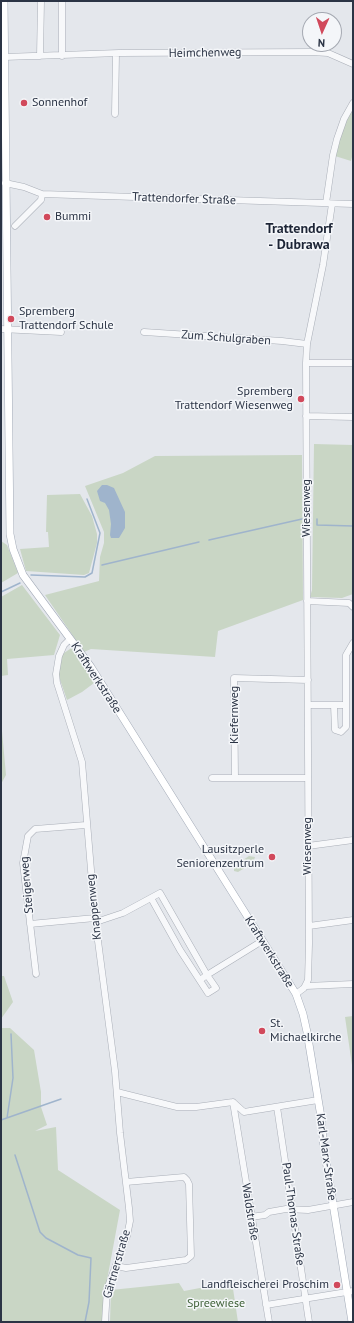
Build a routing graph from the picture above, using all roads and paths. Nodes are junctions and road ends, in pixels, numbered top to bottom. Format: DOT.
graph roads {
  1 [pos="4,1"];
  2 [pos="41,1"];
  3 [pos="62,1"];
  4 [pos="2,11"];
  5 [pos="116,54"];
  6 [pos="40,56"];
  7 [pos="62,56"];
  8 [pos="4,57"];
  9 [pos="353,64"];
  10 [pos="353,103"];
  11 [pos="115,114"];
  12 [pos="5,184"];
  13 [pos="42,194"];
  14 [pos="329,203"];
  15 [pos="353,204"];
  16 [pos="14,226"];
  17 [pos="4,329"];
  18 [pos="61,332"];
  19 [pos="144,332"];
  20 [pos="308,344"];
  21 [pos="306,363"];
  22 [pos="353,363"];
  23 [pos="306,416"];
  24 [pos="353,417"];
  25 [pos="307,601"];
  26 [pos="353,607"];
  27 [pos="70,639"];
  28 [pos="353,643"];
  29 [pos="308,680"];
  30 [pos="308,705"];
  31 [pos="334,705"];
  32 [pos="346,705"];
  33 [pos="212,778"];
  34 [pos="235,778"];
  35 [pos="308,778"];
  36 [pos="86,825"];
  37 [pos="353,840"];
  38 [pos="308,846"];
  39 [pos="151,898"];
  40 [pos="167,908"];
  41 [pos="159,912"];
  42 [pos="96,920"];
  43 [pos="353,920"];
  44 [pos="30,924"];
  45 [pos="309,926"];
  46 [pos="262,941"];
  47 [pos="189,945"];
  48 [pos="180,950"];
  49 [pos="36,974"];
  50 [pos="207,975"];
  51 [pos="200,980"];
  52 [pos="353,984"];
  53 [pos="306,986"];
  54 [pos="296,994"];
  55 [pos="117,1092"];
  56 [pos="318,1100"];
  57 [pos="233,1102"];
  58 [pos="278,1106"];
  59 [pos="126,1182"];
  60 [pos="353,1202"];
  61 [pos="333,1205"];
  62 [pos="292,1210"];
  63 [pos="251,1217"];
  64 [pos="116,1266"];
  65 [pos="350,1291"];
  66 [pos="306,1298"];
  67 [pos="266,1305"];
  68 [pos="105,1322"];
  69 [pos="269,1322"];
  70 [pos="309,1322"];
  71 [pos="352,1322"];
  1 -- 4 [label="main road, Kraftwerkstraße"];
  2 -- 6 [label="street"];
  3 -- 7 [label="street"];
  4 -- 8 [label="main road, Kraftwerkstraße"];
  5 -- 7 [label="street, Heimchenweg"];
  5 -- 9 [label="street, Heimchenweg"];
  5 -- 11 [label="street"];
  6 -- 7 [label="street, Heimchenweg"];
  6 -- 8 [label="street, Heimchenweg"];
  8 -- 12 [label="main road, Kraftwerkstraße"];
  10 -- 14 [label="street, Wiesenweg"];
  12 -- 13 [label="street, Trattendorfer Straße"];
  12 -- 17 [label="main road, Kraftwerkstraße"];
  13 -- 14 [label="street, Trattendorfer Straße"];
  13 -- 16 [label="street"];
  14 -- 15 [label="street, Trattendorfer Straße"];
  14 -- 20 [label="street, Wiesenweg"];
  17 -- 18 [label="street"];
  17 -- 27 [label="main road, Kraftwerkstraße"];
  19 -- 20 [label="street, Zum Schulgraben"];
  20 -- 21 [label="street, Wiesenweg"];
  21 -- 22 [label="street"];
  21 -- 23 [label="street, Wiesenweg"];
  23 -- 24 [label="street"];
  23 -- 25 [label="street, Wiesenweg"];
  25 -- 26 [label="street"];
  25 -- 29 [label="street, Wiesenweg"];
  27 -- 36 [label="street, Knappenweg"];
  27 -- 46 [label="main road, Kraftwerkstraße"];
  28 -- 32 [label="street"];
  29 -- 30 [label="street, Wiesenweg"];
  29 -- 34 [label="street, Kiefernweg"];
  30 -- 31 [label="street"];
  30 -- 35 [label="street, Wiesenweg"];
  31 -- 32 [label="street"];
  31 -- 32 [label="street"];
  33 -- 34 [label="street"];
  34 -- 35 [label="street"];
  35 -- 38 [label="street, Wiesenweg"];
  36 -- 42 [label="street, Knappenweg"];
  36 -- 44 [label="street, Steigerweg"];
  37 -- 38 [label="street"];
  38 -- 45 [label="street, Wiesenweg"];
  39 -- 40 [label="street"];
  39 -- 41 [label="street"];
  39 -- 42 [label="street, Steigerweg"];
  40 -- 41 [label="street"];
  40 -- 47 [label="street"];
  41 -- 48 [label="street"];
  42 -- 44 [label="street, Steigerweg"];
  42 -- 55 [label="street, Knappenweg"];
  43 -- 45 [label="street"];
  44 -- 49 [label="street, Steigerweg"];
  45 -- 53 [label="street, Wiesenweg"];
  46 -- 50 [label="street"];
  46 -- 54 [label="main road, Kraftwerkstraße"];
  47 -- 48 [label="street"];
  47 -- 50 [label="street"];
  48 -- 51 [label="street"];
  50 -- 51 [label="street"];
  50 -- 51 [label="street"];
  52 -- 53 [label="street"];
  53 -- 54 [label="street"];
  54 -- 56 [label="main road, Karl-Marx-Straße"];
  55 -- 57 [label="street"];
  55 -- 59 [label="street, Knappenweg"];
  56 -- 58 [label="street"];
  56 -- 61 [label="main road, Karl-Marx-Straße"];
  57 -- 58 [label="street"];
  57 -- 63 [label="street, Waldstraße"];
  58 -- 62 [label="street, Paul-Thomas-Straße"];
  59 -- 64 [label="street, Gärtnerstraße"];
  59 -- 64 [label="street"];
  60 -- 61 [label="street"];
  61 -- 62 [label="street"];
  61 -- 65 [label="main road, Karl-Marx-Straße"];
  62 -- 63 [label="street"];
  62 -- 66 [label="street, Paul-Thomas-Straße"];
  63 -- 67 [label="street, Waldstraße"];
  64 -- 68 [label="street, Gärtnerstraße"];
  65 -- 66 [label="street"];
  65 -- 71 [label="main road, Karl-Marx-Straße"];
  66 -- 67 [label="street"];
  66 -- 70 [label="street, Paul-Thomas-Straße"];
  67 -- 69 [label="street, Waldstraße"];
}
